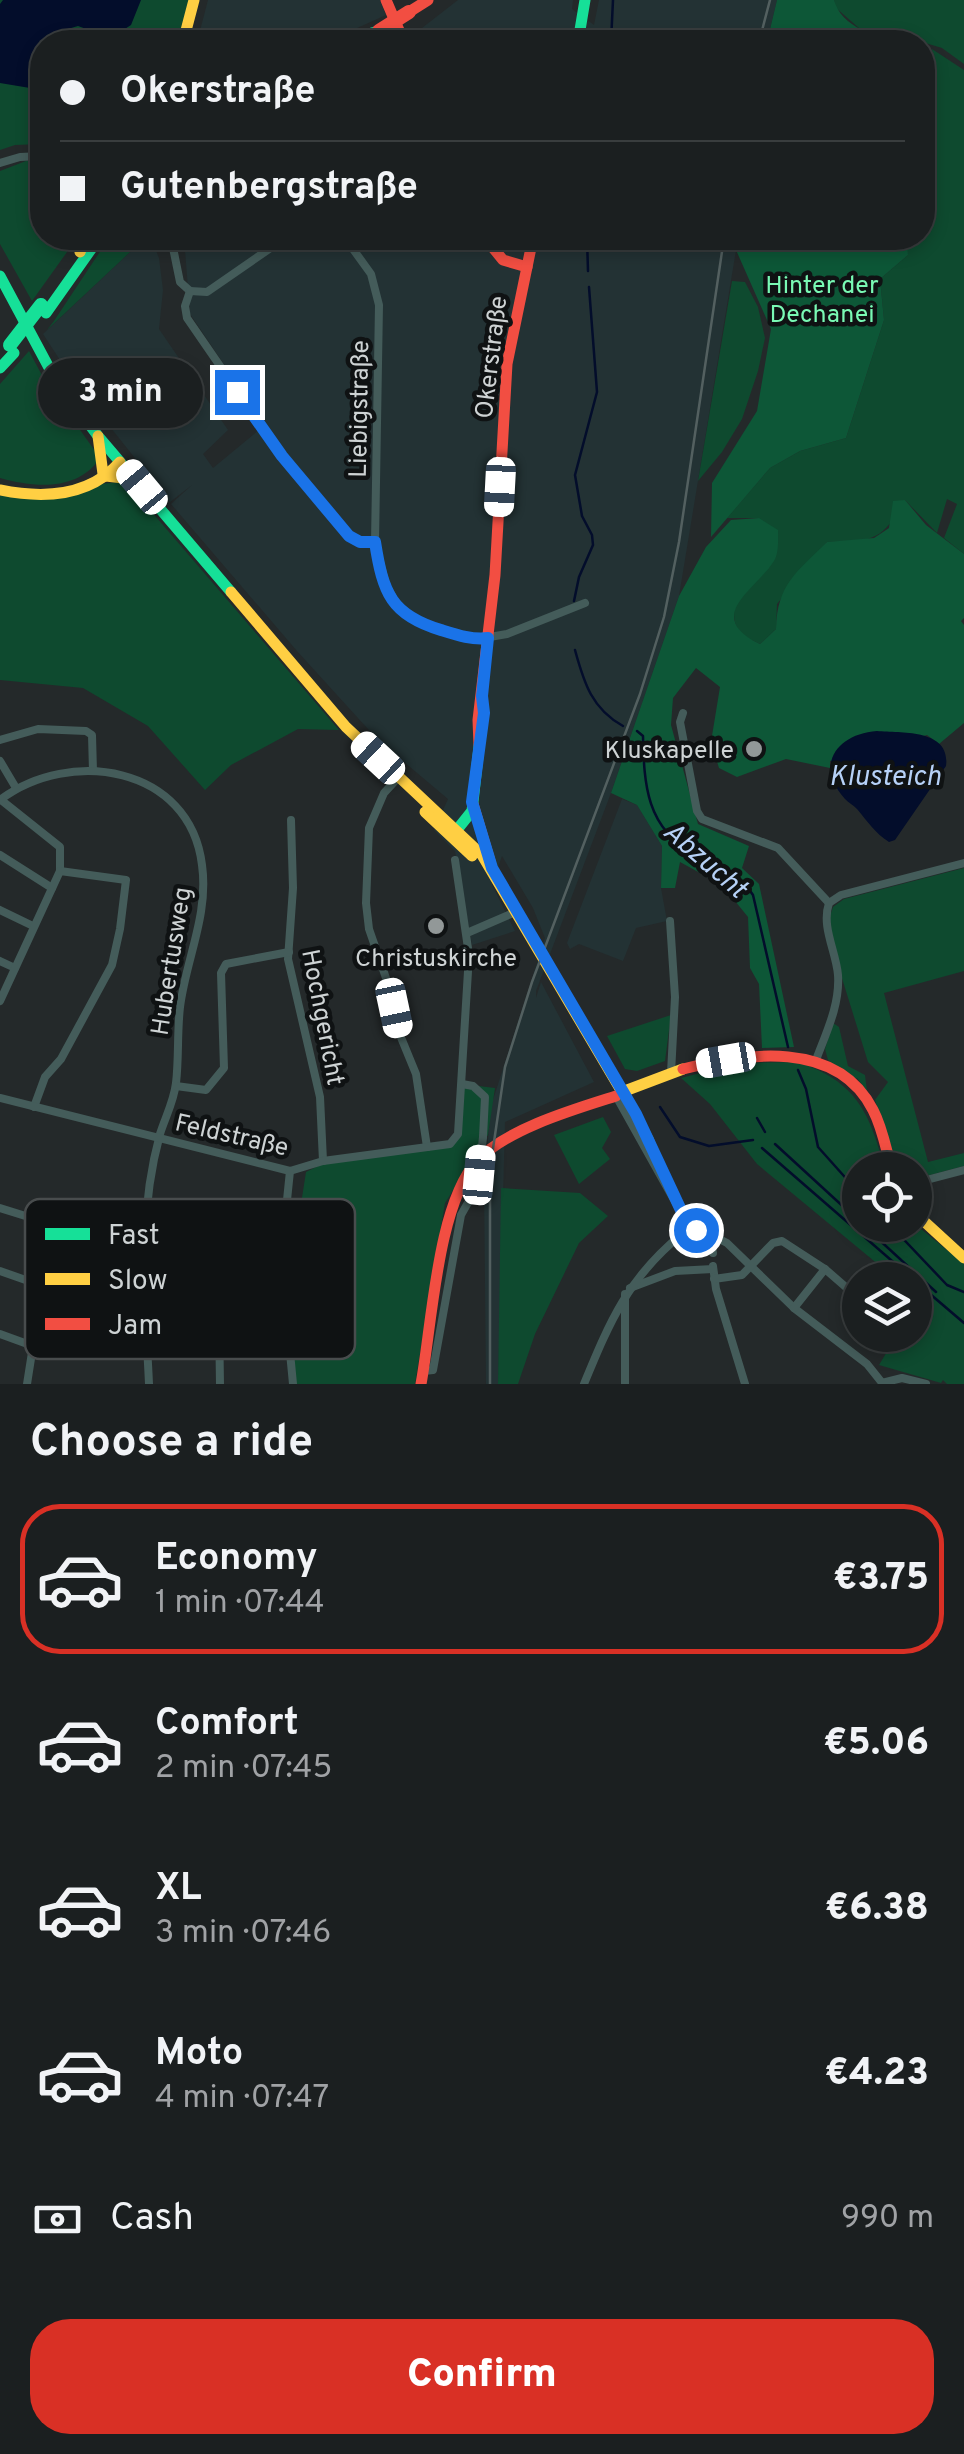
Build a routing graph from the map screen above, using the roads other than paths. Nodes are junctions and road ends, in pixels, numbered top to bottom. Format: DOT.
graph roads {
  1 [pos="194,0"];
  2 [pos="203,0"];
  3 [pos="386,0"];
  4 [pos="428,0"];
  5 [pos="585,0"];
  6 [pos="185,30"];
  7 [pos="194,30"];
  8 [pos="380,30"];
  9 [pos="399,30"];
  10 [pos="580,30"];
  11 [pos="30,157"];
  12 [pos="0,164"];
  13 [pos="81,250"];
  14 [pos="90,250"];
  15 [pos="173,250"];
  16 [pos="268,250"];
  17 [pos="353,250"];
  18 [pos="494,250"];
  19 [pos="531,250"];
  20 [pos="527,265"];
  21 [pos="0,276"];
  22 [pos="190,291"];
  23 [pos="44,309"];
  24 [pos="8,351"];
  25 [pos="0,368"];
  26 [pos="98,436"];
  27 [pos="120,462"];
  28 [pos="102,477"];
  29 [pos="142,487"];
  30 [pos="0,490"];
  31 [pos="375,542"];
  32 [pos="585,603"];
  33 [pos="488,638"];
  34 [pos="271,641"];
  35 [pos="682,713"];
  36 [pos="0,740"];
  37 [pos="0,761"];
  38 [pos="92,771"];
  39 [pos="396,780"];
  40 [pos="16,788"];
  41 [pos="0,800"];
  42 [pos="472,802"];
  43 [pos="291,820"];
  44 [pos="456,834"];
  45 [pos="0,856"];
  46 [pos="964,862"];
  47 [pos="492,868"];
  48 [pos="60,872"];
  49 [pos="52,888"];
  50 [pos="829,903"];
  51 [pos="0,910"];
  52 [pos="513,913"];
  53 [pos="670,921"];
  54 [pos="34,926"];
  55 [pos="526,932"];
  56 [pos="467,933"];
  57 [pos="289,952"];
  58 [pos="0,962"];
  59 [pos="15,968"];
  60 [pos="0,1001"];
  61 [pos="820,1062"];
  62 [pos="670,1072"];
  63 [pos="462,1084"];
  64 [pos="176,1086"];
  65 [pos="619,1094"];
  66 [pos="0,1098"];
  67 [pos="34,1106"];
  68 [pos="159,1138"];
  69 [pos="427,1147"];
  70 [pos="887,1152"];
  71 [pos="322,1161"];
  72 [pos="290,1170"];
  73 [pos="964,1170"];
  74 [pos="932,1178"];
  75 [pos="150,1199"];
  76 [pos="287,1199"];
  77 [pos="0,1208"];
  78 [pos="25,1216"];
  79 [pos="692,1228"];
  80 [pos="932,1229"];
  81 [pos="713,1254"];
  82 [pos="964,1258"];
  83 [pos="750,1266"];
  84 [pos="825,1269"];
  85 [pos="0,1271"];
  86 [pos="713,1272"];
  87 [pos="25,1280"];
  88 [pos="842,1284"];
  89 [pos="627,1291"];
  90 [pos="794,1308"];
  91 [pos="0,1334"];
  92 [pos="25,1343"];
  93 [pos="31,1359"];
  94 [pos="148,1359"];
  95 [pos="220,1359"];
  96 [pos="291,1359"];
  97 [pos="423,1377"];
  98 [pos="27,1384"];
  99 [pos="149,1384"];
  100 [pos="220,1384"];
  101 [pos="293,1384"];
  102 [pos="584,1384"];
  103 [pos="625,1384"];
  104 [pos="745,1384"];
  105 [pos="882,1384"];
  106 [pos="926,1384"];
  1 -- 6 [label="main road"];
  2 -- 7 [label="main road"];
  3 -- 9 [label="main road"];
  4 -- 8 [label="main road, bridge"];
  5 -- 10 [label="main road"];
  11 -- 12 [label="street"];
  13 -- 23 [label="main road"];
  14 -- 23 [label="main road"];
  15 -- 22 [label="street"];
  16 -- 22 [label="street"];
  17 -- 31 [label="street, Liebigstraße"];
  18 -- 20 [label="main road"];
  19 -- 20 [label="main road, Okerstraße"];
  20 -- 33 [label="main road, Okerstraße"];
  21 -- 26 [label="main road"];
  22 -- 31 [label="street"];
  23 -- 24 [label="main road, bridge"];
  24 -- 25 [label="main road"];
  26 -- 27 [label="main road"];
  26 -- 28 [label="main road"];
  27 -- 28 [label="main road"];
  27 -- 29 [label="main road"];
  28 -- 29 [label="main road"];
  28 -- 30 [label="main road"];
  29 -- 34 [label="main road"];
  31 -- 33 [label="street, Liebigstraße"];
  32 -- 33 [label="street"];
  33 -- 42 [label="main road, Okerstraße"];
  34 -- 39 [label="main road"];
  34 -- 44 [label="main road"];
  35 -- 50 [label="street"];
  36 -- 38 [label="street"];
  37 -- 40 [label="street"];
  38 -- 40 [label="street, Hubertusweg"];
  38 -- 64 [label="street, Hubertusweg"];
  39 -- 44 [label="main road"];
  39 -- 69 [label="street"];
  40 -- 41 [label="street, Hubertusweg"];
  41 -- 48 [label="street"];
  42 -- 44 [label="main road, Okerstraße"];
  42 -- 47 [label="main road"];
  43 -- 57 [label="street, Hochgericht"];
  44 -- 47 [label="main road"];
  44 -- 52 [label="main road"];
  44 -- 56 [label="street"];
  45 -- 49 [label="street"];
  46 -- 50 [label="street"];
  47 -- 55 [label="main road"];
  48 -- 49 [label="street"];
  48 -- 67 [label="street"];
  49 -- 54 [label="street"];
  50 -- 61 [label="street"];
  51 -- 54 [label="street"];
  52 -- 55 [label="main road"];
  52 -- 56 [label="street"];
  53 -- 62 [label="street"];
  54 -- 59 [label="street"];
  55 -- 65 [label="main road"];
  56 -- 63 [label="street"];
  57 -- 64 [label="street"];
  57 -- 71 [label="street, Hochgericht"];
  58 -- 59 [label="street"];
  59 -- 60 [label="street"];
  61 -- 62 [label="main road"];
  61 -- 70 [label="main road"];
  62 -- 65 [label="main road"];
  63 -- 69 [label="street, Feldstraße"];
  63 -- 97 [label="street, bridge"];
  64 -- 68 [label="street, Hubertusweg"];
  65 -- 79 [label="street"];
  65 -- 97 [label="main road"];
  66 -- 67 [label="street, Feldstraße"];
  67 -- 68 [label="street, Feldstraße"];
  68 -- 72 [label="street, Feldstraße"];
  68 -- 75 [label="street, Hubertusweg"];
  69 -- 71 [label="street, Feldstraße"];
  71 -- 72 [label="street, Feldstraße"];
  72 -- 76 [label="street"];
  73 -- 74 [label="street"];
  77 -- 78 [label="street"];
  79 -- 81 [label="street"];
  79 -- 83 [label="street"];
  79 -- 89 [label="street"];
  80 -- 82 [label="main road"];
  83 -- 84 [label="street"];
  83 -- 86 [label="street"];
  83 -- 90 [label="street"];
  84 -- 88 [label="street"];
  84 -- 90 [label="street"];
  85 -- 87 [label="street"];
  86 -- 89 [label="street"];
  86 -- 104 [label="street"];
  89 -- 102 [label="street"];
  89 -- 103 [label="street"];
  90 -- 105 [label="street"];
  91 -- 92 [label="street"];
  93 -- 98 [label="street"];
  94 -- 99 [label="street, Hubertusweg"];
  95 -- 100 [label="street"];
  96 -- 101 [label="street"];
  105 -- 106 [label="street"];
}
